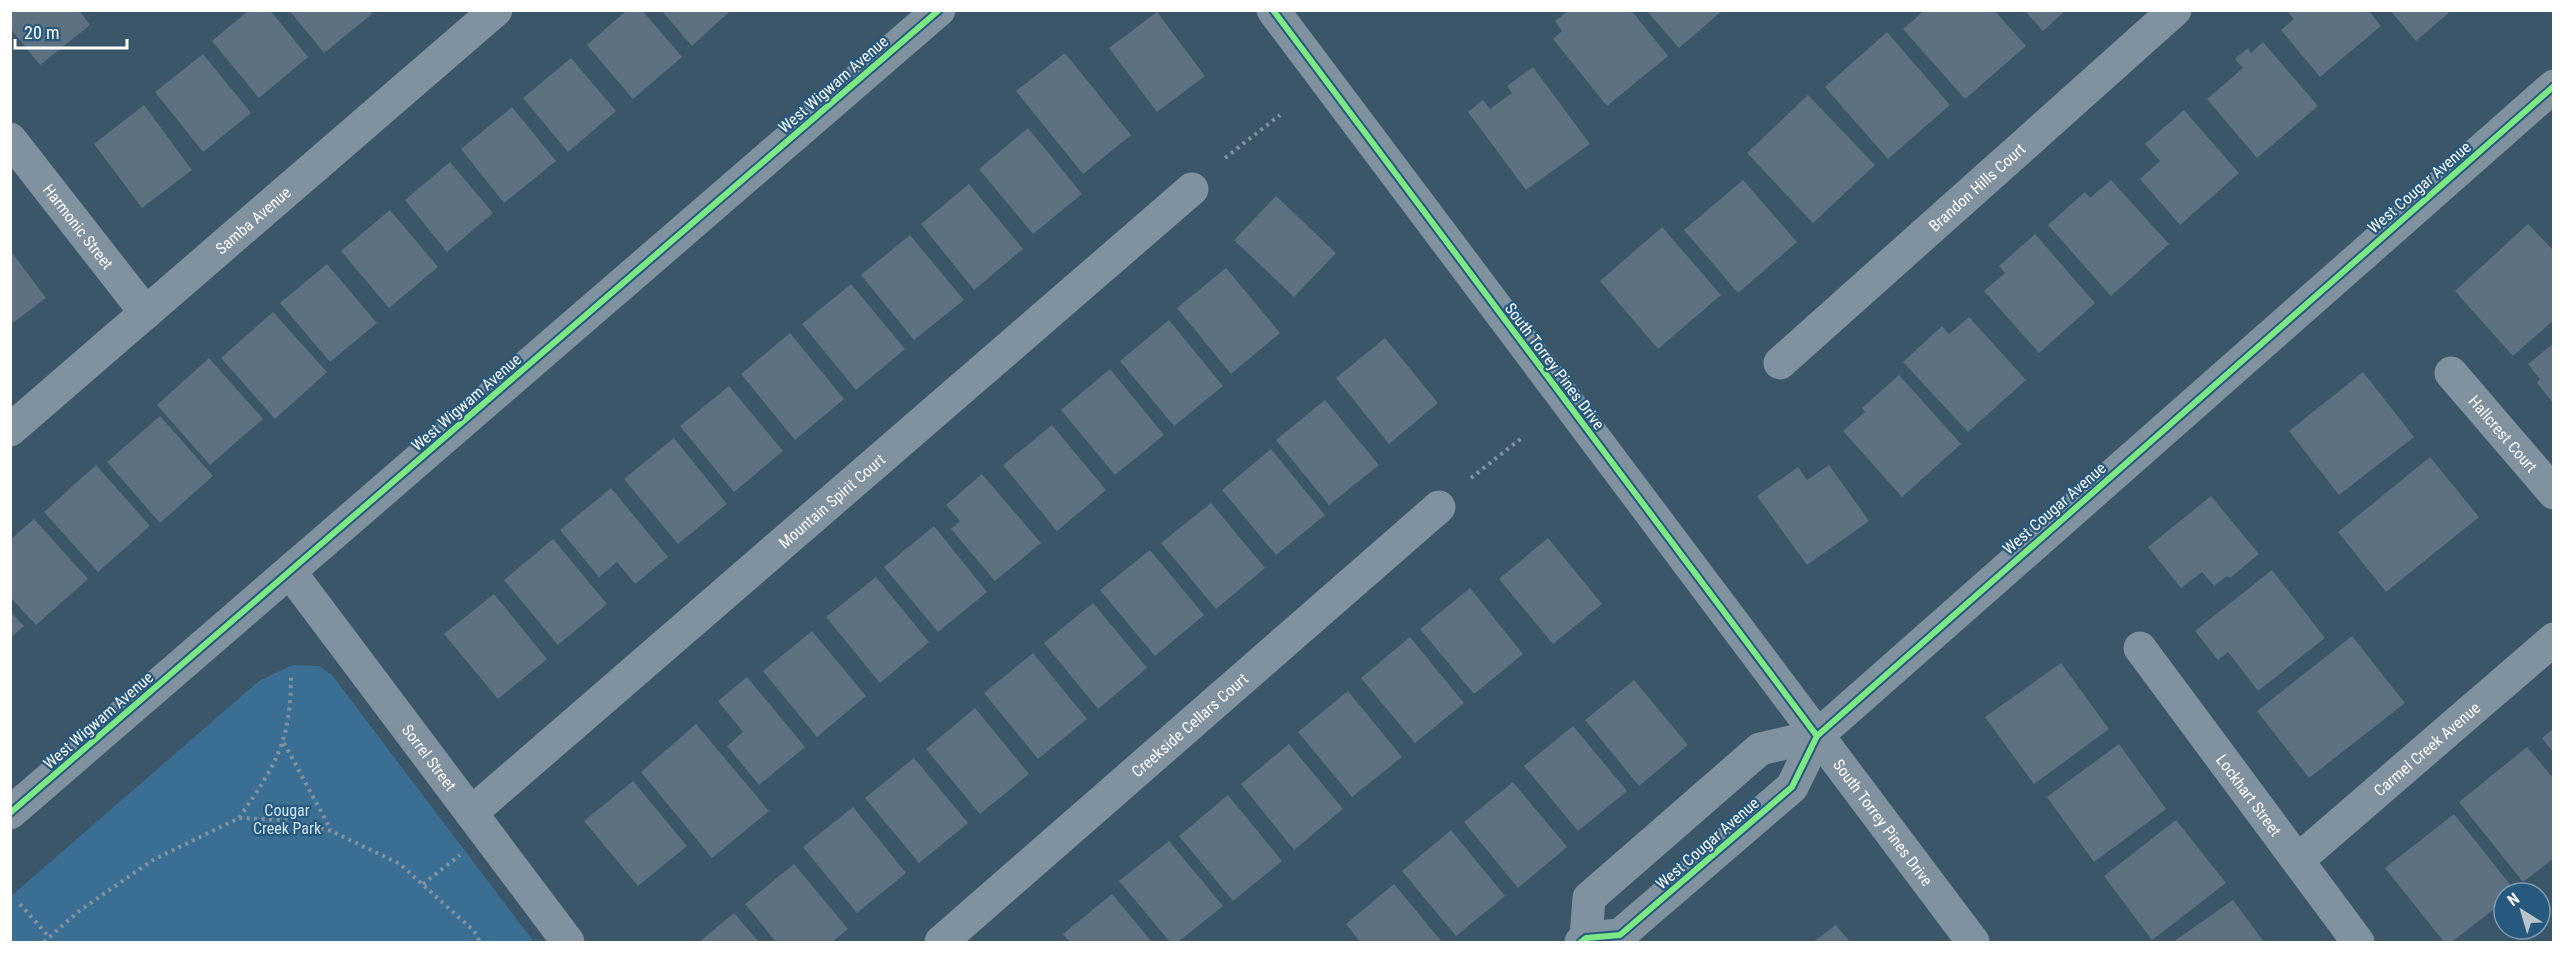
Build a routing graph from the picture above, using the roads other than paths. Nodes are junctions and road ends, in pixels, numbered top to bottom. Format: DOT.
graph roads {
  1 [pos="496,10"];
  2 [pos="939,10"];
  3 [pos="1274,10"];
  4 [pos="2175,10"];
  5 [pos="2553,86"];
  6 [pos="10,139"];
  7 [pos="1192,189"];
  8 [pos="146,313"];
  9 [pos="1780,363"];
  10 [pos="2451,373"];
  11 [pos="10,430"];
  12 [pos="2553,493"];
  13 [pos="1439,507"];
  14 [pos="290,572"];
  15 [pos="2553,639"];
  16 [pos="2140,648"];
  17 [pos="1817,736"];
  18 [pos="10,813"];
  19 [pos="479,823"];
  20 [pos="2298,860"];
  21 [pos="1584,940"];
  22 [pos="568,942"];
  23 [pos="941,942"];
  24 [pos="1973,942"];
  25 [pos="2358,942"];
  1 -- 8 [label="street, Samba Avenue"];
  2 -- 14 [label="street, West Wigwam Avenue"];
  3 -- 17 [label="street, South Torrey Pines Drive"];
  4 -- 9 [label="street, Brandon Hills Court"];
  5 -- 17 [label="street, West Cougar Avenue"];
  6 -- 8 [label="street, Harmonic Street"];
  7 -- 19 [label="street, Mountain Spirit Court"];
  8 -- 11 [label="street, Samba Avenue"];
  10 -- 12 [label="street, Hallcrest Court"];
  13 -- 23 [label="street, Creekside Cellars Court"];
  14 -- 18 [label="street, West Wigwam Avenue"];
  14 -- 19 [label="street, Sorrel Street"];
  15 -- 20 [label="street, Carmel Creek Avenue"];
  16 -- 20 [label="street, Lockhart Street"];
  17 -- 21 [label="street, West Cougar Avenue"];
  17 -- 21 [label="street, West Cougar Avenue"];
  17 -- 24 [label="street, South Torrey Pines Drive"];
  19 -- 22 [label="street, Sorrel Street"];
  20 -- 25 [label="street, Lockhart Street"];
}
